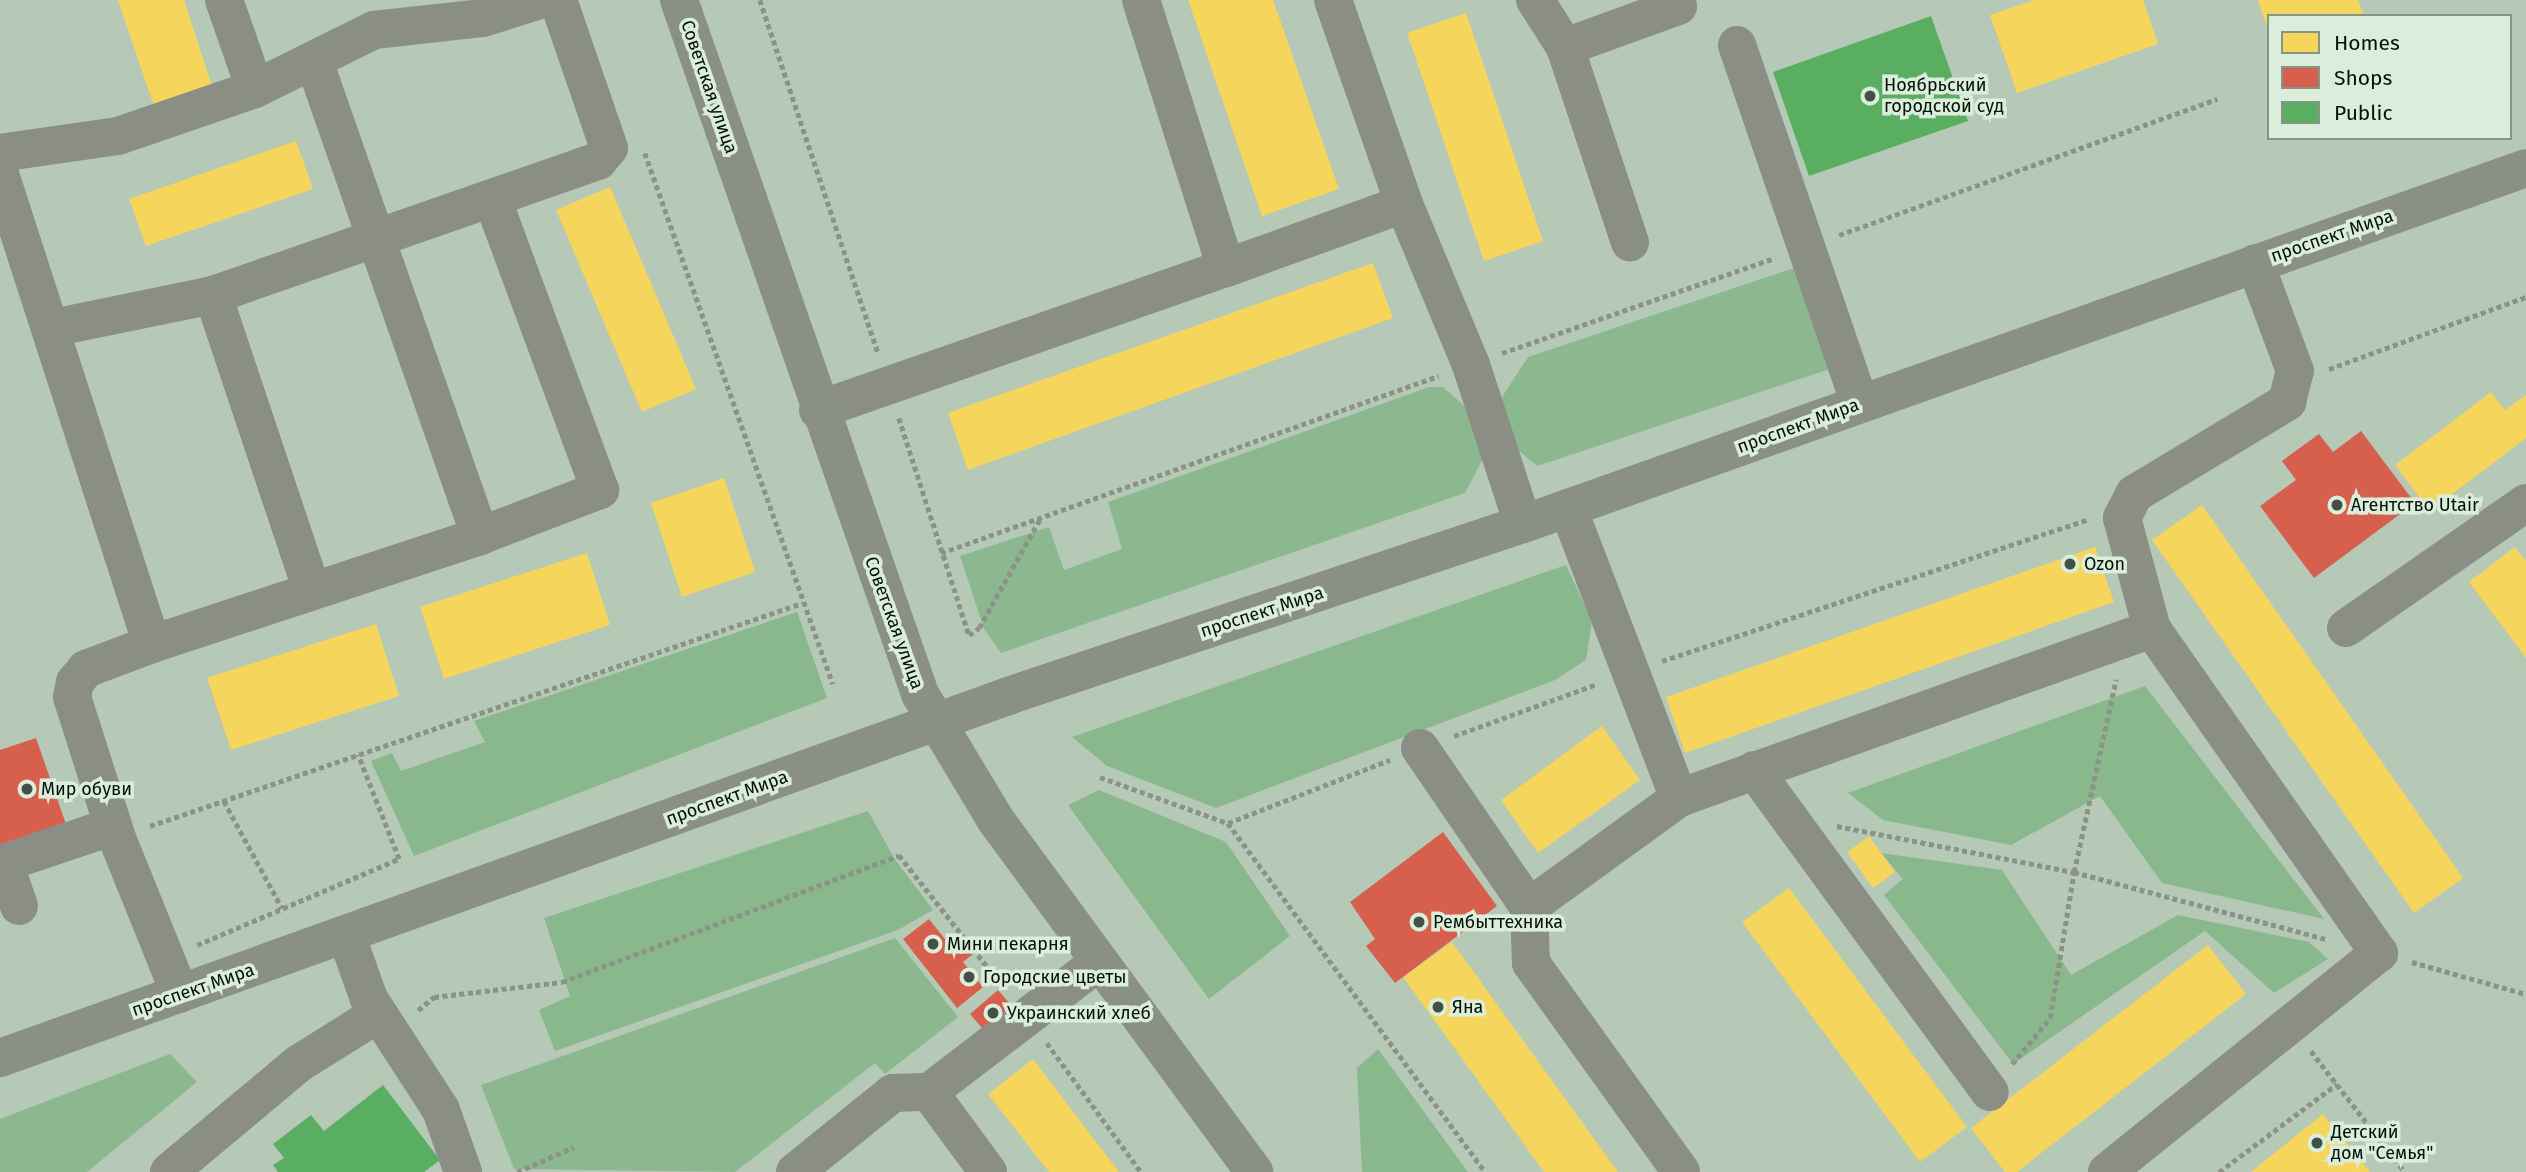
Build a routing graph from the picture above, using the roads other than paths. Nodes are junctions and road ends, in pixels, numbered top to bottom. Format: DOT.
graph roads {
  1 [pos="224,0"];
  2 [pos="540,0"];
  3 [pos="558,0"];
  4 [pos="679,0"];
  5 [pos="1140,0"];
  6 [pos="1333,0"];
  7 [pos="1535,0"];
  8 [pos="1676,0"];
  9 [pos="370,15"];
  10 [pos="1737,45"];
  11 [pos="1565,47"];
  12 [pos="314,61"];
  13 [pos="255,89"];
  14 [pos="0,153"];
  15 [pos="2526,168"];
  16 [pos="0,174"];
  17 [pos="493,200"];
  18 [pos="1404,204"];
  19 [pos="376,238"];
  20 [pos="1630,242"];
  21 [pos="2255,263"];
  22 [pos="1226,268"];
  23 [pos="213,295"];
  24 [pos="52,328"];
  25 [pos="1860,404"];
  26 [pos="818,410"];
  27 [pos="2526,503"];
  28 [pos="1568,508"];
  29 [pos="1523,524"];
  30 [pos="480,536"];
  31 [pos="312,591"];
  32 [pos="2346,628"];
  33 [pos="2139,634"];
  34 [pos="152,644"];
  35 [pos="934,723"];
  36 [pos="1420,748"];
  37 [pos="1754,770"];
  38 [pos="1679,797"];
  39 [pos="115,832"];
  40 [pos="19,906"];
  41 [pos="1530,907"];
  42 [pos="347,937"];
  43 [pos="1099,962"];
  44 [pos="180,994"];
  45 [pos="384,1022"];
  46 [pos="0,1058"];
  47 [pos="929,1092"];
  48 [pos="1990,1092"];
  49 [pos="169,1172"];
  50 [pos="463,1172"];
  51 [pos="795,1172"];
  52 [pos="988,1172"];
  53 [pos="1254,1172"];
  54 [pos="1681,1172"];
  55 [pos="2107,1172"];
  1 -- 13 [label="lane"];
  2 -- 9 [label="lane"];
  3 -- 17 [label="lane"];
  4 -- 26 [label="main road, Советская улица"];
  5 -- 22 [label="lane"];
  6 -- 18 [label="lane"];
  7 -- 11 [label="lane"];
  8 -- 11 [label="lane"];
  9 -- 12 [label="lane"];
  10 -- 25 [label="lane"];
  11 -- 20 [label="lane"];
  12 -- 13 [label="lane"];
  12 -- 19 [label="lane"];
  13 -- 14 [label="lane"];
  15 -- 21 [label="main road, проспект Мира"];
  16 -- 24 [label="lane"];
  17 -- 19 [label="lane"];
  17 -- 30 [label="lane"];
  18 -- 22 [label="lane"];
  18 -- 29 [label="lane"];
  19 -- 23 [label="lane"];
  19 -- 30 [label="lane"];
  21 -- 25 [label="main road, проспект Мира"];
  21 -- 33 [label="lane"];
  22 -- 26 [label="lane"];
  23 -- 24 [label="lane"];
  23 -- 31 [label="lane"];
  24 -- 34 [label="lane"];
  25 -- 28 [label="main road, проспект Мира"];
  26 -- 35 [label="main road, Советская улица"];
  27 -- 32 [label="lane"];
  28 -- 29 [label="main road, проспект Мира"];
  28 -- 38 [label="lane"];
  29 -- 35 [label="main road, проспект Мира"];
  30 -- 31 [label="lane"];
  31 -- 34 [label="lane"];
  33 -- 37 [label="lane"];
  33 -- 55 [label="lane"];
  34 -- 39 [label="lane"];
  35 -- 42 [label="main road, проспект Мира"];
  35 -- 43 [label="main road, Советская улица"];
  36 -- 41 [label="lane"];
  37 -- 38 [label="lane"];
  37 -- 48 [label="lane"];
  38 -- 41 [label="lane"];
  39 -- 40 [label="lane"];
  39 -- 44 [label="lane"];
  41 -- 54 [label="lane"];
  42 -- 44 [label="main road, проспект Мира"];
  42 -- 45 [label="lane"];
  43 -- 47 [label="lane"];
  43 -- 53 [label="main road, Советская улица"];
  44 -- 46 [label="main road, проспект Мира"];
  45 -- 49 [label="lane"];
  45 -- 50 [label="lane"];
  47 -- 51 [label="lane"];
  47 -- 52 [label="lane"];
}
